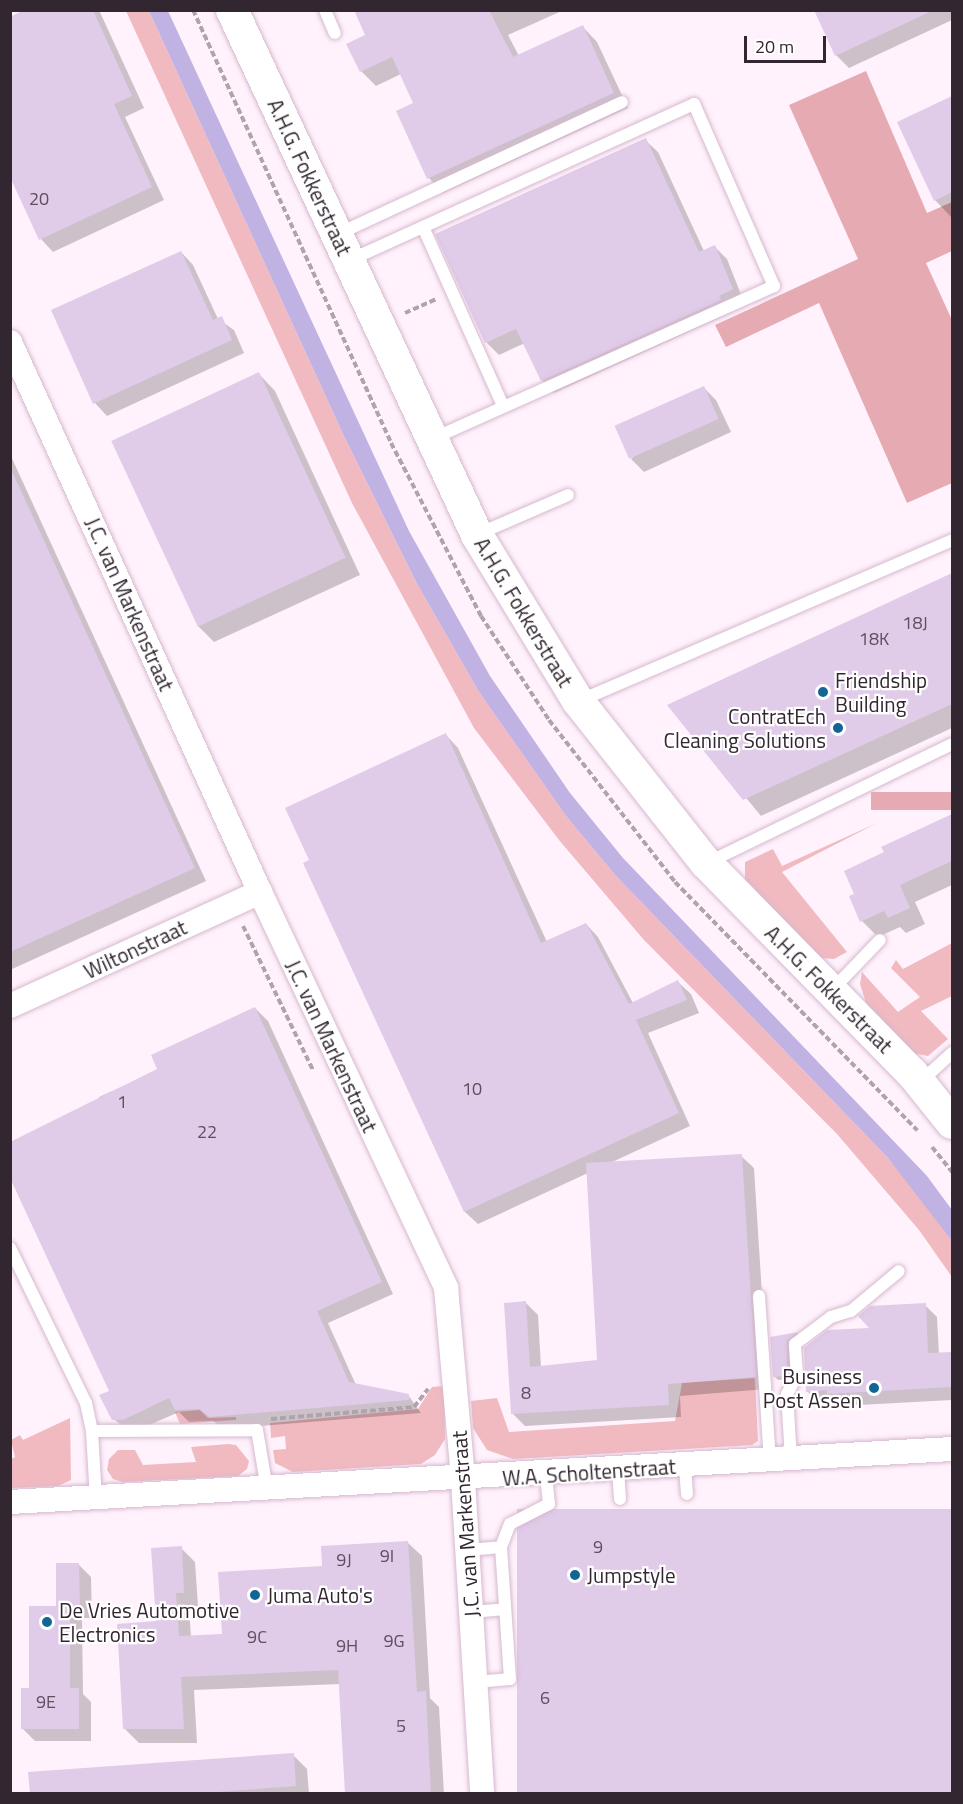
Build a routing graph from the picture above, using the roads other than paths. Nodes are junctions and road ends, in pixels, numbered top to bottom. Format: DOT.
graph roads {
  1 [pos="232,10"];
  2 [pos="325,10"];
  3 [pos="335,33"];
  4 [pos="622,102"];
  5 [pos="423,227"];
  6 [pos="343,248"];
  7 [pos="10,342"];
  8 [pos="503,406"];
  9 [pos="432,439"];
  10 [pos="568,495"];
  11 [pos="477,535"];
  12 [pos="952,540"];
  13 [pos="578,701"];
  14 [pos="952,744"];
  15 [pos="706,863"];
  16 [pos="260,892"];
  17 [pos="879,940"];
  18 [pos="831,991"];
  19 [pos="10,1006"];
  20 [pos="952,1053"];
  21 [pos="918,1084"];
  22 [pos="952,1123"];
  23 [pos="10,1248"];
  24 [pos="899,1271"];
  25 [pos="759,1296"];
  26 [pos="92,1431"];
  27 [pos="952,1449"];
  28 [pos="781,1460"];
  29 [pos="685,1466"];
  30 [pos="618,1470"];
  31 [pos="546,1474"];
  32 [pos="463,1480"];
  33 [pos="267,1490"];
  34 [pos="687,1494"];
  35 [pos="620,1499"];
  36 [pos="96,1500"];
  37 [pos="10,1502"];
  38 [pos="501,1547"];
  39 [pos="468,1550"];
  40 [pos="505,1609"];
  41 [pos="472,1612"];
  42 [pos="476,1682"];
  43 [pos="482,1794"];
  1 -- 6 [label="street, A.H.G. Fokkerstraat"];
  2 -- 3 [label="lane"];
  4 -- 6 [label="lane"];
  5 -- 6 [label="lane"];
  5 -- 8 [label="lane"];
  5 -- 8 [label="lane"];
  6 -- 9 [label="street, A.H.G. Fokkerstraat"];
  7 -- 16 [label="street, J.C. van Markenstraat"];
  8 -- 9 [label="lane"];
  9 -- 11 [label="street, A.H.G. Fokkerstraat"];
  10 -- 11 [label="lane"];
  11 -- 13 [label="street, A.H.G. Fokkerstraat"];
  12 -- 13 [label="lane"];
  13 -- 15 [label="street, A.H.G. Fokkerstraat"];
  14 -- 15 [label="lane"];
  15 -- 18 [label="street, A.H.G. Fokkerstraat"];
  16 -- 19 [label="street, Wiltonstraat"];
  16 -- 32 [label="street, J.C. van Markenstraat"];
  17 -- 18 [label="lane"];
  18 -- 21 [label="street, A.H.G. Fokkerstraat"];
  20 -- 21 [label="lane"];
  21 -- 22 [label="street, A.H.G. Fokkerstraat"];
  23 -- 26 [label="lane"];
  24 -- 28 [label="lane"];
  25 -- 28 [label="lane"];
  26 -- 33 [label="lane"];
  26 -- 36 [label="lane"];
  27 -- 28 [label="street, W.A. Scholtenstraat"];
  28 -- 29 [label="street, W.A. Scholtenstraat"];
  29 -- 30 [label="street, W.A. Scholtenstraat"];
  29 -- 34 [label="lane"];
  30 -- 31 [label="street, W.A. Scholtenstraat"];
  30 -- 35 [label="lane"];
  31 -- 32 [label="street, W.A. Scholtenstraat"];
  31 -- 38 [label="lane"];
  32 -- 33 [label="street, W.A. Scholtenstraat"];
  32 -- 39 [label="street, J.C. van Markenstraat"];
  33 -- 36 [label="street, W.A. Scholtenstraat"];
  36 -- 37 [label="street, W.A. Scholtenstraat"];
  38 -- 39 [label="lane"];
  38 -- 40 [label="lane"];
  39 -- 41 [label="street, J.C. van Markenstraat"];
  40 -- 41 [label="lane"];
  40 -- 42 [label="lane"];
  41 -- 42 [label="street, J.C. van Markenstraat"];
  42 -- 43 [label="street, J.C. van Markenstraat"];
}
